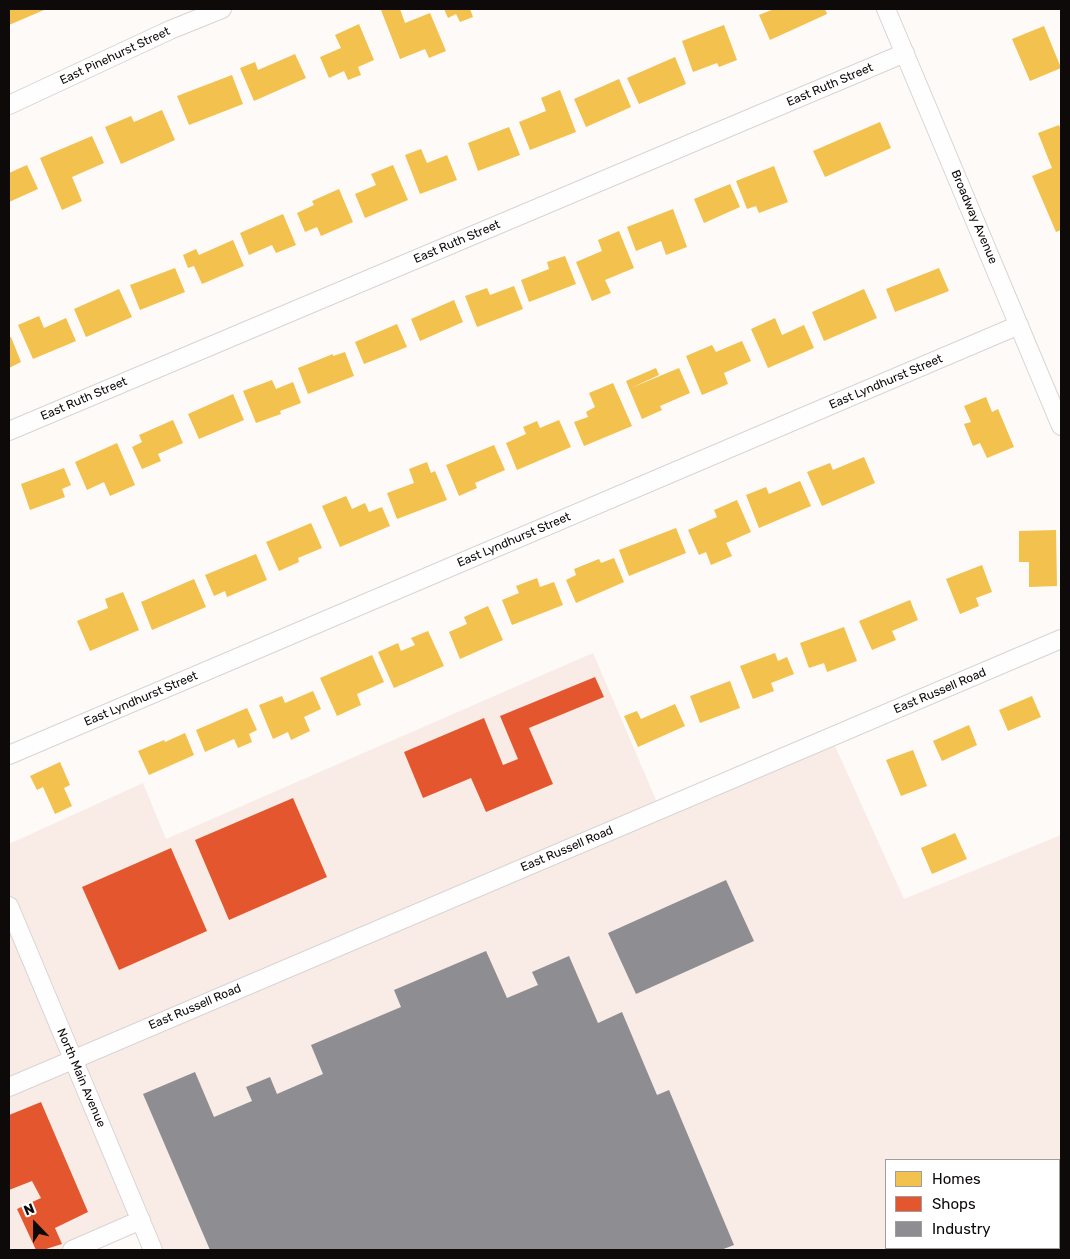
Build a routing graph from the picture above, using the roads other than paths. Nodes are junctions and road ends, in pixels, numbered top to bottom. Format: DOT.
graph roads {
  1 [pos="222,9"];
  2 [pos="886,9"];
  3 [pos="905,53"];
  4 [pos="9,105"];
  5 [pos="1019,326"];
  6 [pos="1061,426"];
  7 [pos="9,431"];
  8 [pos="1061,639"];
  9 [pos="9,755"];
  10 [pos="9,906"];
  11 [pos="74,1058"];
  12 [pos="9,1087"];
  13 [pos="141,1220"];
  14 [pos="72,1250"];
  15 [pos="153,1250"];
  1 -- 4 [label="street, East Pinehurst Street"];
  2 -- 3 [label="street, Broadway Avenue"];
  3 -- 5 [label="street, Broadway Avenue"];
  3 -- 7 [label="street, East Ruth Street"];
  5 -- 6 [label="street, Broadway Avenue"];
  5 -- 9 [label="street, East Lyndhurst Street"];
  8 -- 11 [label="street, East Russell Road"];
  10 -- 11 [label="street, North Main Avenue"];
  11 -- 12 [label="street, East Russell Road"];
  11 -- 13 [label="street, North Main Avenue"];
  13 -- 14 [label="street"];
  13 -- 15 [label="street, North Main Avenue"];
}
